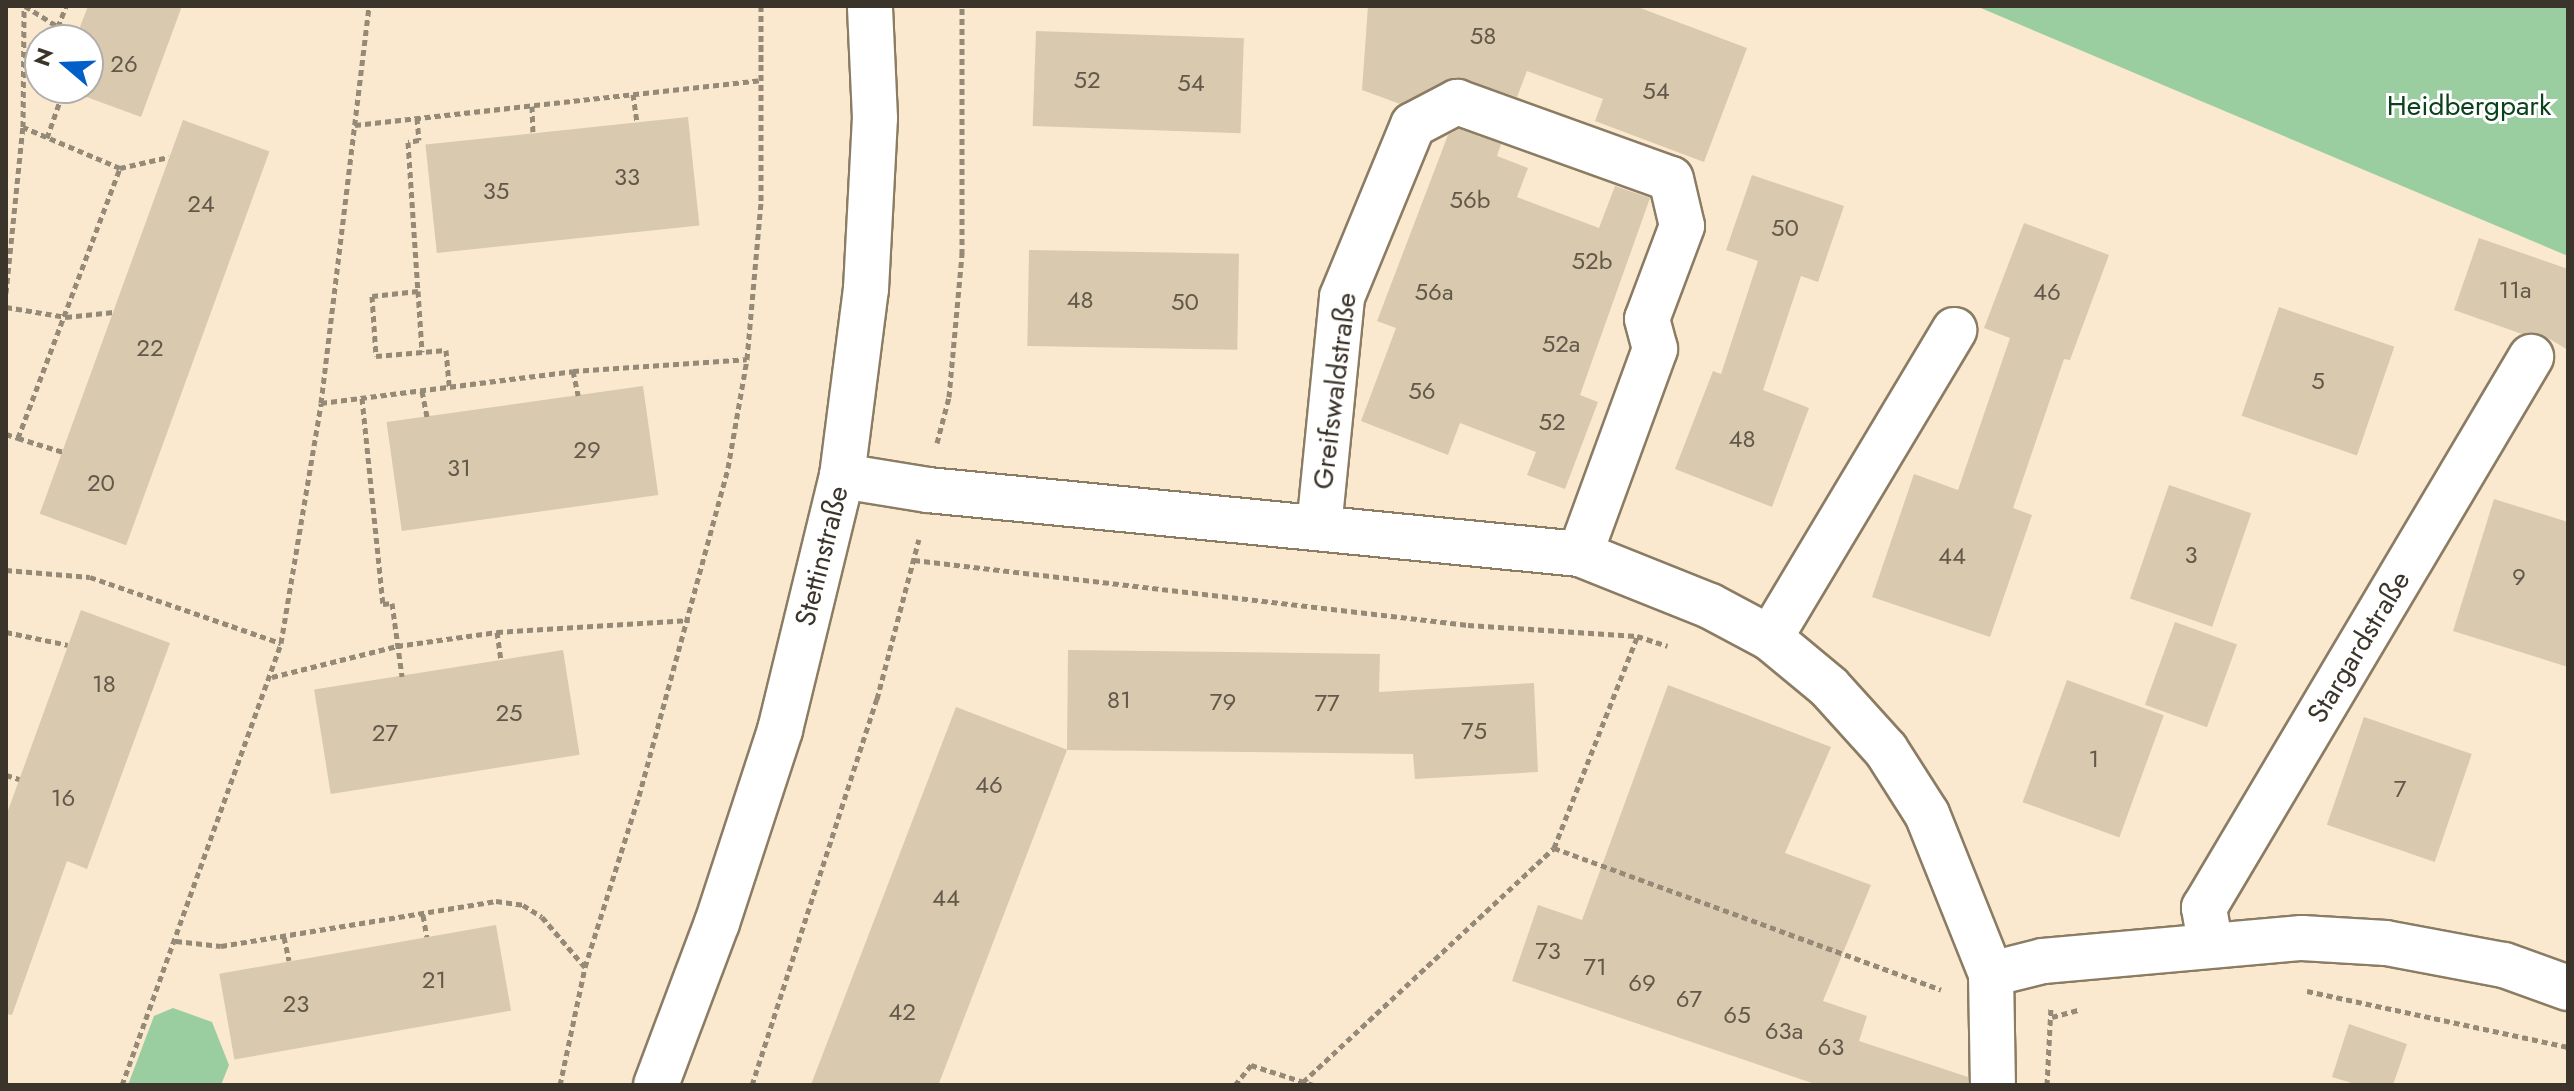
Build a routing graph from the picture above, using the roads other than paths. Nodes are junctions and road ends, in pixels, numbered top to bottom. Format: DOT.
graph roads {
  1 [pos="870,6"];
  2 [pos="1954,330"];
  3 [pos="2531,357"];
  4 [pos="842,476"];
  5 [pos="1319,528"];
  6 [pos="1580,554"];
  7 [pos="1770,638"];
  8 [pos="2210,942"];
  9 [pos="1991,974"];
  10 [pos="2568,988"];
  11 [pos="656,1085"];
  12 [pos="1993,1085"];
  1 -- 4 [label="street, Stettinstraße"];
  2 -- 7 [label="street"];
  3 -- 8 [label="street, Stargardstraße"];
  4 -- 5 [label="street, Greifswaldstraße"];
  4 -- 11 [label="street, Stettinstraße"];
  5 -- 6 [label="street, Greifswaldstraße"];
  5 -- 6 [label="street, Greifswaldstraße"];
  6 -- 7 [label="street, Greifswaldstraße"];
  7 -- 9 [label="street, Greifswaldstraße"];
  8 -- 9 [label="street"];
  8 -- 10 [label="street"];
  9 -- 12 [label="street, Greifswaldstraße"];
}
